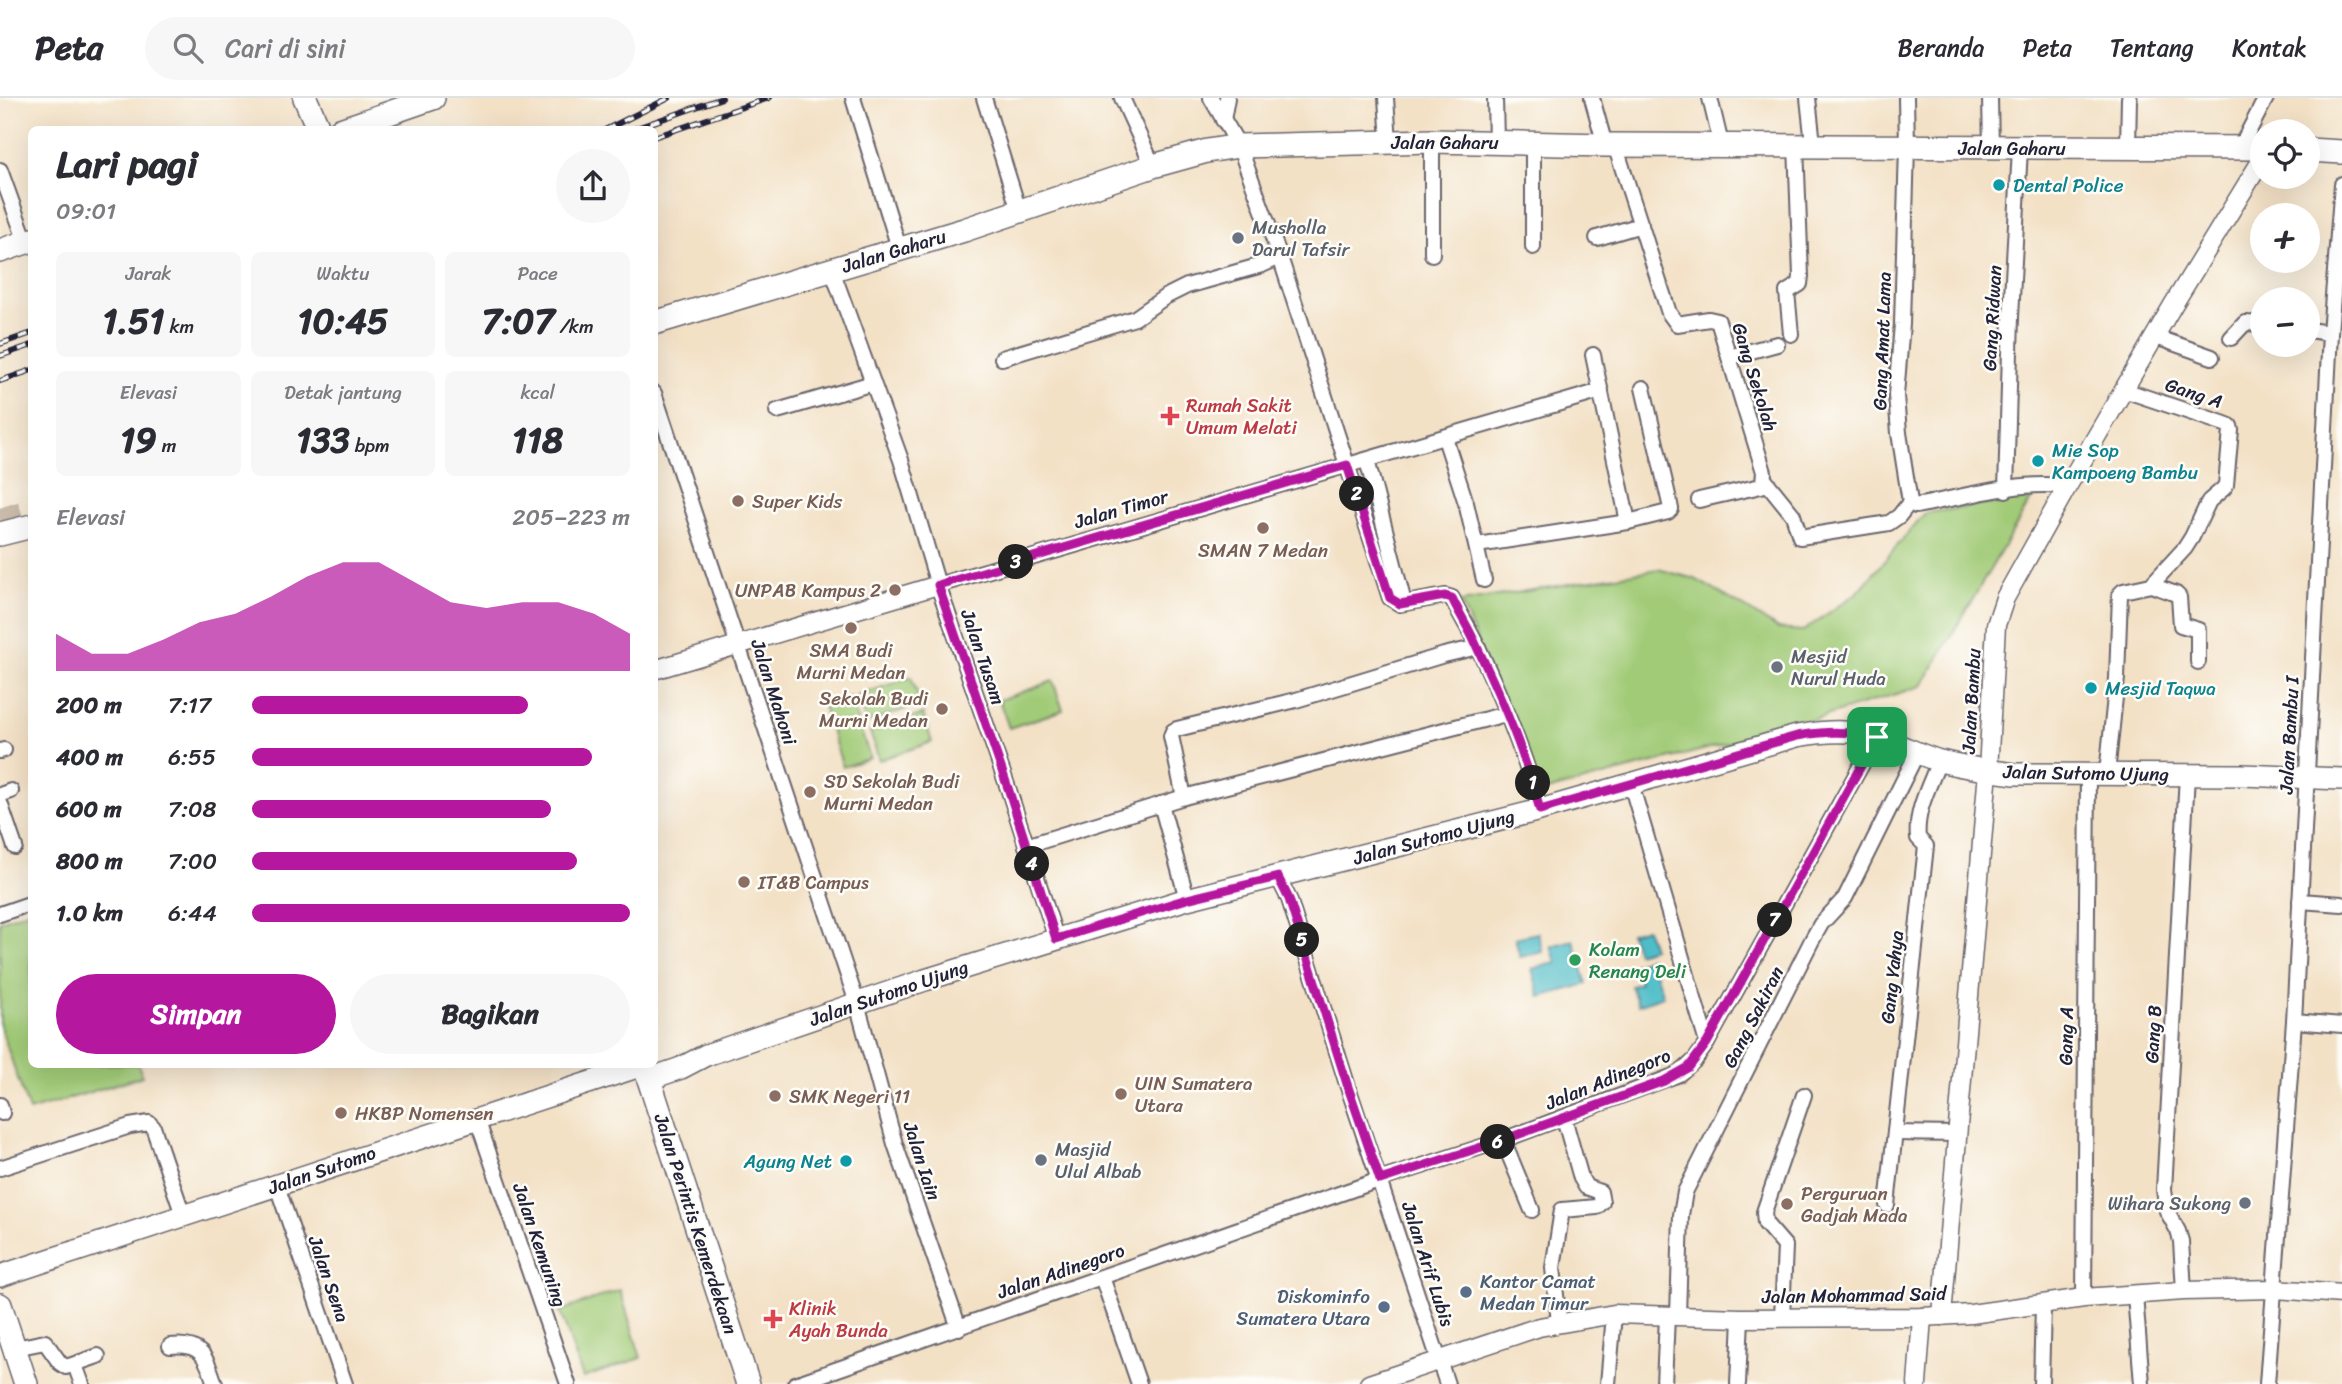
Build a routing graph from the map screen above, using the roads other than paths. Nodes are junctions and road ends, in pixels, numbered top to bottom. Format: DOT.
graph roads {
  1 [pos="305,98"];
  2 [pos="433,98"];
  3 [pos="853,98"];
  4 [pos="984,98"];
  5 [pos="1122,98"];
  6 [pos="1211,98"];
  7 [pos="1227,98"];
  8 [pos="1386,98"];
  9 [pos="1495,98"];
  10 [pos="1592,98"];
  11 [pos="1710,98"];
  12 [pos="1808,98"];
  13 [pos="1906,98"];
  14 [pos="1990,98"];
  15 [pos="2129,98"];
  16 [pos="2266,98"];
  17 [pos="2261,119"];
  18 [pos="1223,120"];
  19 [pos="317,126"];
  20 [pos="352,126"];
  21 [pos="1432,141"];
  22 [pos="1389,142"];
  23 [pos="1496,142"];
  24 [pos="1534,142"];
  25 [pos="1721,144"];
  26 [pos="1610,145"];
  27 [pos="1804,145"];
  28 [pos="1239,146"];
  29 [pos="1907,146"];
  30 [pos="1991,148"];
  31 [pos="2020,148"];
  32 [pos="2128,148"];
  33 [pos="2250,150"];
  34 [pos="2320,151"];
  35 [pos="2342,152"];
  36 [pos="2250,156"];
  37 [pos="1153,166"];
  38 [pos="0,170"];
  39 [pos="2342,184"];
  40 [pos="1019,211"];
  41 [pos="1641,225"];
  42 [pos="1597,238"];
  43 [pos="28,239"];
  44 [pos="28,241"];
  45 [pos="1533,247"];
  46 [pos="899,248"];
  47 [pos="0,251"];
  48 [pos="1432,254"];
  49 [pos="1280,257"];
  50 [pos="832,270"];
  51 [pos="658,322"];
  52 [pos="2250,323"];
  53 [pos="2320,332"];
  54 [pos="2330,333"];
  55 [pos="1791,334"];
  56 [pos="2156,337"];
  57 [pos="2231,338"];
  58 [pos="1777,344"];
  59 [pos="1593,355"];
  60 [pos="1729,357"];
  61 [pos="2212,357"];
  62 [pos="1002,358"];
  63 [pos="873,383"];
  64 [pos="1643,388"];
  65 [pos="2124,390"];
  66 [pos="1601,391"];
  67 [pos="658,404"];
  68 [pos="777,411"];
  69 [pos="1445,438"];
  70 [pos="1367,460"];
  71 [pos="1347,465"];
  72 [pos="1764,479"];
  73 [pos="2063,487"];
  74 [pos="2006,490"];
  75 [pos="1699,500"];
  76 [pos="1910,502"];
  77 [pos="1628,522"];
  78 [pos="28,527"];
  79 [pos="0,534"];
  80 [pos="1477,545"];
  81 [pos="1484,580"];
  82 [pos="938,585"];
  83 [pos="2151,585"];
  84 [pos="1402,595"];
  85 [pos="738,645"];
  86 [pos="1478,647"];
  87 [pos="2198,662"];
  88 [pos="658,669"];
  89 [pos="1506,714"];
  90 [pos="1877,737"];
  91 [pos="1917,753"];
  92 [pos="1939,761"];
  93 [pos="1987,771"];
  94 [pos="2098,774"];
  95 [pos="2187,775"];
  96 [pos="2306,777"];
  97 [pos="2342,779"];
  98 [pos="1631,785"];
  99 [pos="1184,797"];
  100 [pos="0,803"];
  101 [pos="1161,804"];
  102 [pos="1540,810"];
  103 [pos="15,846"];
  104 [pos="1026,846"];
  105 [pos="1278,877"];
  106 [pos="1187,899"];
  107 [pos="2300,901"];
  108 [pos="28,904"];
  109 [pos="2342,904"];
  110 [pos="0,914"];
  111 [pos="1056,939"];
  112 [pos="857,1003"];
  113 [pos="2294,1021"];
  114 [pos="2342,1025"];
  115 [pos="1707,1043"];
  116 [pos="658,1067"];
  117 [pos="645,1068"];
  118 [pos="648,1068"];
  119 [pos="1804,1095"];
  120 [pos="477,1118"];
  121 [pos="1564,1118"];
  122 [pos="1895,1133"];
  123 [pos="1957,1134"];
  124 [pos="1503,1140"];
  125 [pos="0,1168"];
  126 [pos="1380,1180"];
  127 [pos="277,1186"];
  128 [pos="1887,1205"];
  129 [pos="1532,1210"];
  130 [pos="183,1215"];
  131 [pos="0,1276"];
  132 [pos="1102,1277"];
  133 [pos="2275,1289"];
  134 [pos="2184,1291"];
  135 [pos="2342,1294"];
  136 [pos="2135,1295"];
  137 [pos="2084,1298"];
  138 [pos="0,1305"];
  139 [pos="2043,1305"];
  140 [pos="1614,1314"];
  141 [pos="1673,1316"];
  142 [pos="1942,1316"];
  143 [pos="1922,1317"];
  144 [pos="1741,1318"];
  145 [pos="1782,1318"];
  146 [pos="1559,1322"];
  147 [pos="959,1328"];
  148 [pos="170,1346"];
  149 [pos="15,1348"];
  150 [pos="98,1356"];
  151 [pos="1439,1361"];
  152 [pos="75,1365"];
  153 [pos="26,1384"];
  154 [pos="82,1384"];
  155 [pos="215,1384"];
  156 [pos="345,1384"];
  157 [pos="568,1384"];
  158 [pos="748,1384"];
  159 [pos="794,1384"];
  160 [pos="1139,1384"];
  161 [pos="1369,1384"];
  162 [pos="1447,1384"];
  163 [pos="1608,1384"];
  164 [pos="1664,1384"];
  165 [pos="1738,1384"];
  166 [pos="1917,1384"];
  167 [pos="2041,1384"];
  168 [pos="2142,1384"];
  169 [pos="2267,1384"];
  1 -- 19 [label="main road"];
  2 -- 20 [label="main road"];
  3 -- 46 [label="street"];
  4 -- 40 [label="street"];
  5 -- 37 [label="street"];
  6 -- 18 [label="street"];
  7 -- 18 [label="street"];
  8 -- 22 [label="street"];
  9 -- 23 [label="street"];
  10 -- 26 [label="street, Gang Sekolah"];
  11 -- 25 [label="street"];
  12 -- 27 [label="street"];
  13 -- 29 [label="street, Gang Amat Lama"];
  14 -- 30 [label="street"];
  15 -- 32 [label="street"];
  16 -- 17 [label="street"];
  18 -- 28 [label="street"];
  21 -- 22 [label="main road, Jalan Gaharu"];
  21 -- 23 [label="main road, Jalan Gaharu"];
  21 -- 48 [label="street"];
  22 -- 28 [label="main road, Jalan Gaharu"];
  23 -- 24 [label="main road, Jalan Gaharu"];
  24 -- 26 [label="main road, Jalan Gaharu"];
  24 -- 45 [label="street"];
  25 -- 26 [label="main road, Jalan Gaharu"];
  25 -- 27 [label="main road, Jalan Gaharu"];
  26 -- 41 [label="street, Gang Sekolah"];
  27 -- 29 [label="main road, Jalan Gaharu"];
  27 -- 55 [label="street"];
  28 -- 37 [label="main road, Jalan Gaharu"];
  28 -- 49 [label="street"];
  29 -- 30 [label="main road, Jalan Gaharu"];
  29 -- 76 [label="street, Gang Amat Lama"];
  30 -- 31 [label="main road, Jalan Gaharu"];
  31 -- 32 [label="main road, Jalan Gaharu"];
  31 -- 74 [label="street, Gang Ridwan"];
  32 -- 33 [label="main road, Jalan Gaharu"];
  34 -- 35 [label="main road"];
  36 -- 56 [label="street, Jalan Bambu"];
  37 -- 40 [label="main road, Jalan Gaharu"];
  38 -- 43 [label="street"];
  39 -- 54 [label="street, Jalan Bambu I"];
  40 -- 46 [label="main road, Jalan Gaharu"];
  41 -- 42 [label="street"];
  41 -- 60 [label="street, Gang Sekolah"];
  44 -- 47 [label="main road"];
  46 -- 50 [label="main road, Jalan Gaharu"];
  49 -- 62 [label="street"];
  49 -- 71 [label="street"];
  50 -- 51 [label="main road, Jalan Gaharu"];
  50 -- 63 [label="street, Jalan Tusam"];
  52 -- 57 [label="street"];
  53 -- 54 [label="street"];
  54 -- 96 [label="street, Jalan Bambu I"];
  56 -- 61 [label="street"];
  56 -- 65 [label="street, Jalan Bambu"];
  58 -- 60 [label="street"];
  59 -- 66 [label="street"];
  60 -- 72 [label="street, Gang Sekolah"];
  63 -- 68 [label="street"];
  63 -- 82 [label="street, Jalan Tusam"];
  64 -- 77 [label="street"];
  65 -- 73 [label="street, Jalan Bambu"];
  65 -- 83 [label="street, Gang A"];
  66 -- 69 [label="street, Jalan Timor"];
  66 -- 77 [label="street"];
  67 -- 85 [label="street, Jalan Mahoni"];
  69 -- 70 [label="street, Jalan Timor"];
  69 -- 80 [label="street"];
  70 -- 71 [label="street, Jalan Timor"];
  70 -- 84 [label="street"];
  71 -- 82 [label="street, Jalan Timor"];
  71 -- 86 [label="street"];
  72 -- 75 [label="street"];
  72 -- 76 [label="street"];
  73 -- 74 [label="street"];
  73 -- 93 [label="street, Jalan Bambu"];
  74 -- 76 [label="street"];
  77 -- 80 [label="street"];
  78 -- 79 [label="main road"];
  80 -- 81 [label="street"];
  82 -- 85 [label="street, Jalan Timor"];
  82 -- 104 [label="street, Jalan Tusam"];
  83 -- 87 [label="street"];
  83 -- 94 [label="street, Gang A"];
  85 -- 88 [label="street, Jalan Timor"];
  85 -- 112 [label="street, Jalan Mahoni"];
  86 -- 89 [label="street"];
  86 -- 99 [label="street"];
  89 -- 99 [label="street"];
  89 -- 102 [label="street"];
  90 -- 91 [label="main road, Jalan Sutomo Ujung"];
  90 -- 98 [label="main road, Jalan Sutomo Ujung"];
  90 -- 115 [label="street, Jalan Adinegoro"];
  91 -- 92 [label="main road, Jalan Sutomo Ujung"];
  91 -- 141 [label="street, Gang Sakiran"];
  92 -- 93 [label="main road, Jalan Sutomo Ujung"];
  92 -- 122 [label="street, Gang Yahya"];
  93 -- 94 [label="main road, Jalan Sutomo Ujung"];
  93 -- 123 [label="street, Jalan Bambu"];
  94 -- 95 [label="main road, Jalan Sutomo Ujung"];
  94 -- 137 [label="street, Gang A"];
  95 -- 96 [label="main road, Jalan Sutomo Ujung"];
  95 -- 134 [label="street, Gang B"];
  96 -- 97 [label="main road, Jalan Sutomo Ujung"];
  96 -- 107 [label="street, Jalan Bambu I"];
  98 -- 102 [label="main road, Jalan Sutomo Ujung"];
  98 -- 115 [label="street"];
  99 -- 101 [label="street"];
  100 -- 103 [label="street"];
  101 -- 104 [label="street"];
  101 -- 106 [label="street"];
  102 -- 105 [label="main road, Jalan Sutomo Ujung"];
  104 -- 111 [label="street, Jalan Tusam"];
  105 -- 106 [label="main road, Jalan Sutomo Ujung"];
  105 -- 126 [label="street"];
  106 -- 111 [label="main road, Jalan Sutomo Ujung"];
  107 -- 109 [label="street"];
  107 -- 113 [label="street, Jalan Bambu I"];
  108 -- 110 [label="street"];
  111 -- 112 [label="main road, Jalan Sutomo Ujung"];
  112 -- 116 [label="main road, Jalan Sutomo Ujung"];
  112 -- 147 [label="street, Jalan Iain"];
  113 -- 114 [label="street"];
  113 -- 133 [label="street, Jalan Bambu I"];
  115 -- 121 [label="street, Jalan Adinegoro"];
  117 -- 120 [label="main road, Jalan Sutomo"];
  118 -- 158 [label="main road, Jalan Perintis Kemerdekaan"];
  119 -- 145 [label="street"];
  120 -- 127 [label="main road, Jalan Sutomo"];
  120 -- 157 [label="street, Jalan Kemuning"];
  121 -- 124 [label="street, Jalan Adinegoro"];
  121 -- 146 [label="street"];
  122 -- 123 [label="street"];
  122 -- 128 [label="street, Gang Yahya"];
  123 -- 142 [label="street, Jalan Bambu"];
  124 -- 126 [label="street, Jalan Adinegoro"];
  124 -- 129 [label="street"];
  125 -- 130 [label="street"];
  126 -- 132 [label="street, Jalan Adinegoro"];
  126 -- 151 [label="street, Jalan Arif Lubis"];
  127 -- 130 [label="main road, Jalan Sutomo"];
  127 -- 156 [label="street, Jalan Sena"];
  130 -- 131 [label="main road, Jalan Sutomo"];
  132 -- 147 [label="street, Jalan Adinegoro"];
  132 -- 160 [label="street"];
  133 -- 134 [label="street, Jalan Mohammad Said"];
  133 -- 135 [label="street, Jalan Mohammad Said"];
  133 -- 169 [label="street, Jalan Bambu I"];
  134 -- 136 [label="street, Jalan Mohammad Said"];
  136 -- 137 [label="street, Jalan Mohammad Said"];
  136 -- 168 [label="street"];
  137 -- 139 [label="street, Jalan Mohammad Said"];
  138 -- 149 [label="main road"];
  139 -- 142 [label="street, Jalan Mohammad Said"];
  139 -- 167 [label="street"];
  140 -- 141 [label="street, Jalan Mohammad Said"];
  140 -- 146 [label="street, Jalan Mohammad Said"];
  140 -- 163 [label="street"];
  141 -- 144 [label="street, Jalan Mohammad Said"];
  141 -- 164 [label="street, Gang Sakiran"];
  142 -- 143 [label="street, Jalan Mohammad Said"];
  143 -- 145 [label="street, Jalan Mohammad Said"];
  143 -- 166 [label="street"];
  144 -- 145 [label="street, Jalan Mohammad Said"];
  144 -- 165 [label="street"];
  146 -- 151 [label="street, Jalan Mohammad Said"];
  147 -- 159 [label="street, Jalan Adinegoro"];
  148 -- 155 [label="street"];
  149 -- 152 [label="street"];
  149 -- 153 [label="main road"];
  150 -- 152 [label="street"];
  151 -- 161 [label="street, Jalan Mohammad Said"];
  151 -- 162 [label="street, Jalan Arif Lubis"];
  152 -- 154 [label="street"];
}
